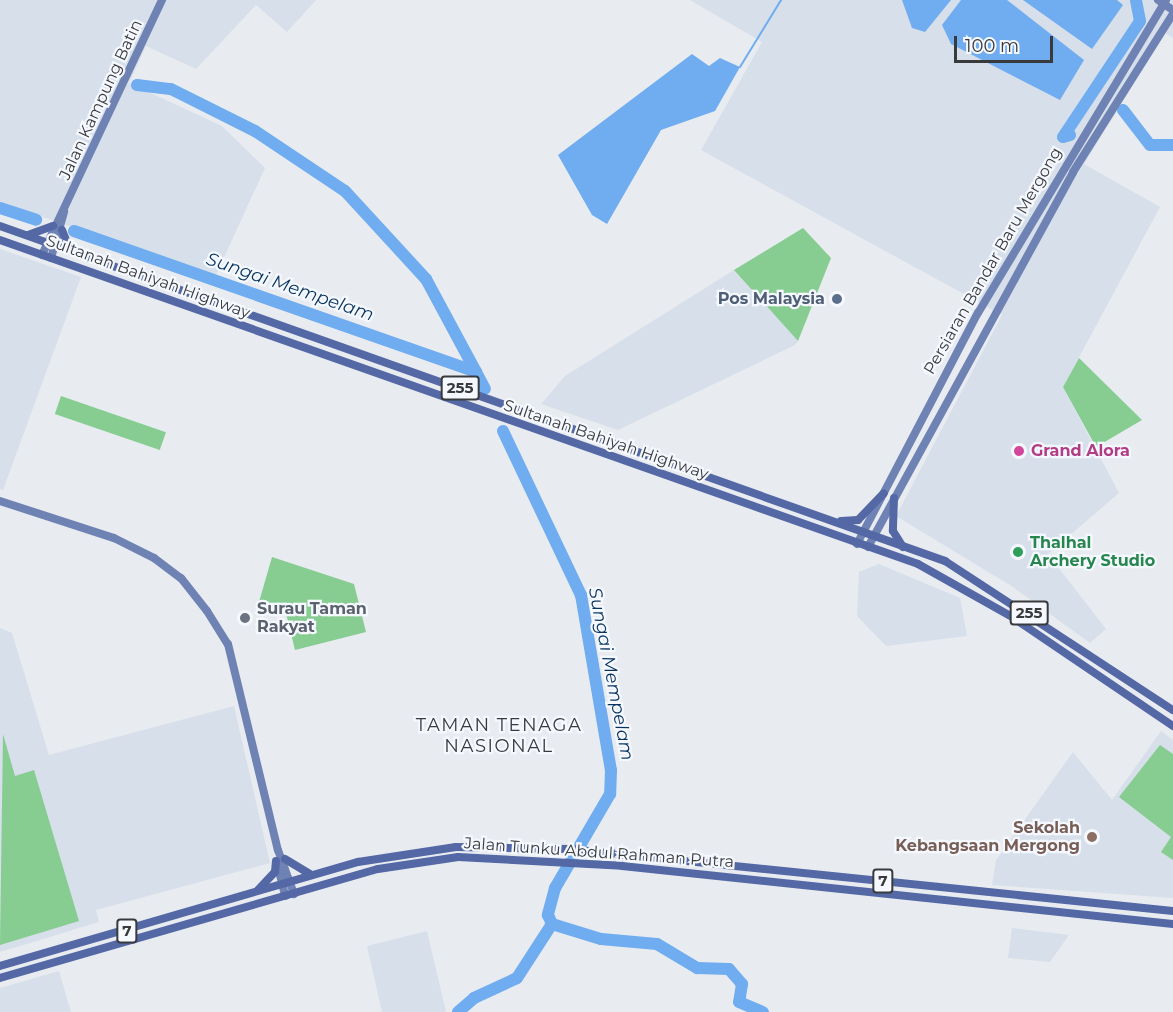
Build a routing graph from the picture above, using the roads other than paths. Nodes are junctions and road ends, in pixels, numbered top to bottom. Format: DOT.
graph roads {
  1 [pos="162,0"];
  2 [pos="1162,1"];
  3 [pos="1173,12"];
  4 [pos="0,226"];
  5 [pos="57,228"];
  6 [pos="25,235"];
  7 [pos="0,240"];
  8 [pos="47,242"];
  9 [pos="56,246"];
  10 [pos="74,252"];
  11 [pos="42,255"];
  12 [pos="51,258"];
  13 [pos="330,342"];
  14 [pos="325,357"];
  15 [pos="884,493"];
  16 [pos="894,498"];
  17 [pos="0,501"];
  18 [pos="826,518"];
  19 [pos="863,533"];
  20 [pos="873,537"];
  21 [pos="857,544"];
  22 [pos="868,547"];
  23 [pos="903,547"];
  24 [pos="1173,710"];
  25 [pos="1173,726"];
  26 [pos="280,860"];
  27 [pos="313,875"];
  28 [pos="291,882"];
  29 [pos="282,885"];
  30 [pos="253,894"];
  31 [pos="294,894"];
  32 [pos="285,896"];
  33 [pos="1173,911"];
  34 [pos="1173,924"];
  35 [pos="0,966"];
  36 [pos="0,978"];
  1 -- 5 [label="street, Jalan Kampung Batin"];
  2 -- 3 [label="street"];
  2 -- 15 [label="street, Persiaran Bandar Baru Mergong"];
  3 -- 16 [label="street, Persiaran Bandar Baru Mergong"];
  4 -- 6 [label="main road, Sultanah Bahiyah Highway / 255"];
  5 -- 6 [label="main road"];
  5 -- 8 [label="street, Jalan Kampung Batin"];
  5 -- 9 [label="street, Jalan Kampung Batin"];
  5 -- 10 [label="main road"];
  6 -- 8 [label="main road, Sultanah Bahiyah Highway / 255"];
  7 -- 11 [label="main road, Sultanah Bahiyah Highway / 255"];
  8 -- 9 [label="main road, Sultanah Bahiyah Highway / 255"];
  8 -- 11 [label="street, Jalan Kampung Batin"];
  9 -- 10 [label="main road, Sultanah Bahiyah Highway / 255"];
  9 -- 12 [label="street, Jalan Kampung Batin"];
  10 -- 13 [label="main road, Sultanah Bahiyah Highway / 255"];
  11 -- 12 [label="main road, Sultanah Bahiyah Highway / 255"];
  12 -- 14 [label="main road, Sultanah Bahiyah Highway / 255"];
  13 -- 14 [label="main road"];
  13 -- 18 [label="main road, Sultanah Bahiyah Highway / 255"];
  14 -- 21 [label="main road, Sultanah Bahiyah Highway / 255"];
  15 -- 18 [label="main road"];
  15 -- 19 [label="street, Persiaran Bandar Baru Mergong"];
  16 -- 20 [label="street, Persiaran Bandar Baru Mergong"];
  16 -- 23 [label="main road"];
  17 -- 26 [label="street"];
  18 -- 19 [label="main road, Sultanah Bahiyah Highway / 255"];
  19 -- 20 [label="main road, Sultanah Bahiyah Highway / 255"];
  19 -- 21 [label="street, Persiaran Bandar Baru Mergong"];
  20 -- 22 [label="street, Persiaran Bandar Baru Mergong"];
  20 -- 23 [label="main road, Sultanah Bahiyah Highway / 255"];
  21 -- 22 [label="main road, Sultanah Bahiyah Highway / 255"];
  22 -- 25 [label="main road, Sultanah Bahiyah Highway / 255"];
  23 -- 24 [label="main road, Sultanah Bahiyah Highway / 255"];
  26 -- 27 [label="main road"];
  26 -- 28 [label="street"];
  26 -- 29 [label="street"];
  26 -- 30 [label="main road"];
  27 -- 28 [label="main road, Jalan Tunku Abdul Rahman Putra / 7"];
  27 -- 33 [label="main road, Jalan Tunku Abdul Rahman Putra / 7"];
  28 -- 29 [label="main road, Jalan Tunku Abdul Rahman Putra / 7"];
  28 -- 31 [label="street"];
  28 -- 32 [label="main road"];
  29 -- 30 [label="main road, Jalan Tunku Abdul Rahman Putra / 7"];
  29 -- 32 [label="street"];
  30 -- 35 [label="main road, Jalan Tunku Abdul Rahman Putra / 7"];
  31 -- 32 [label="main road, Jalan Tunku Abdul Rahman Putra / 7"];
  31 -- 34 [label="main road, Jalan Tunku Abdul Rahman Putra / 7"];
  32 -- 36 [label="main road, Jalan Tunku Abdul Rahman Putra / 7"];
}
